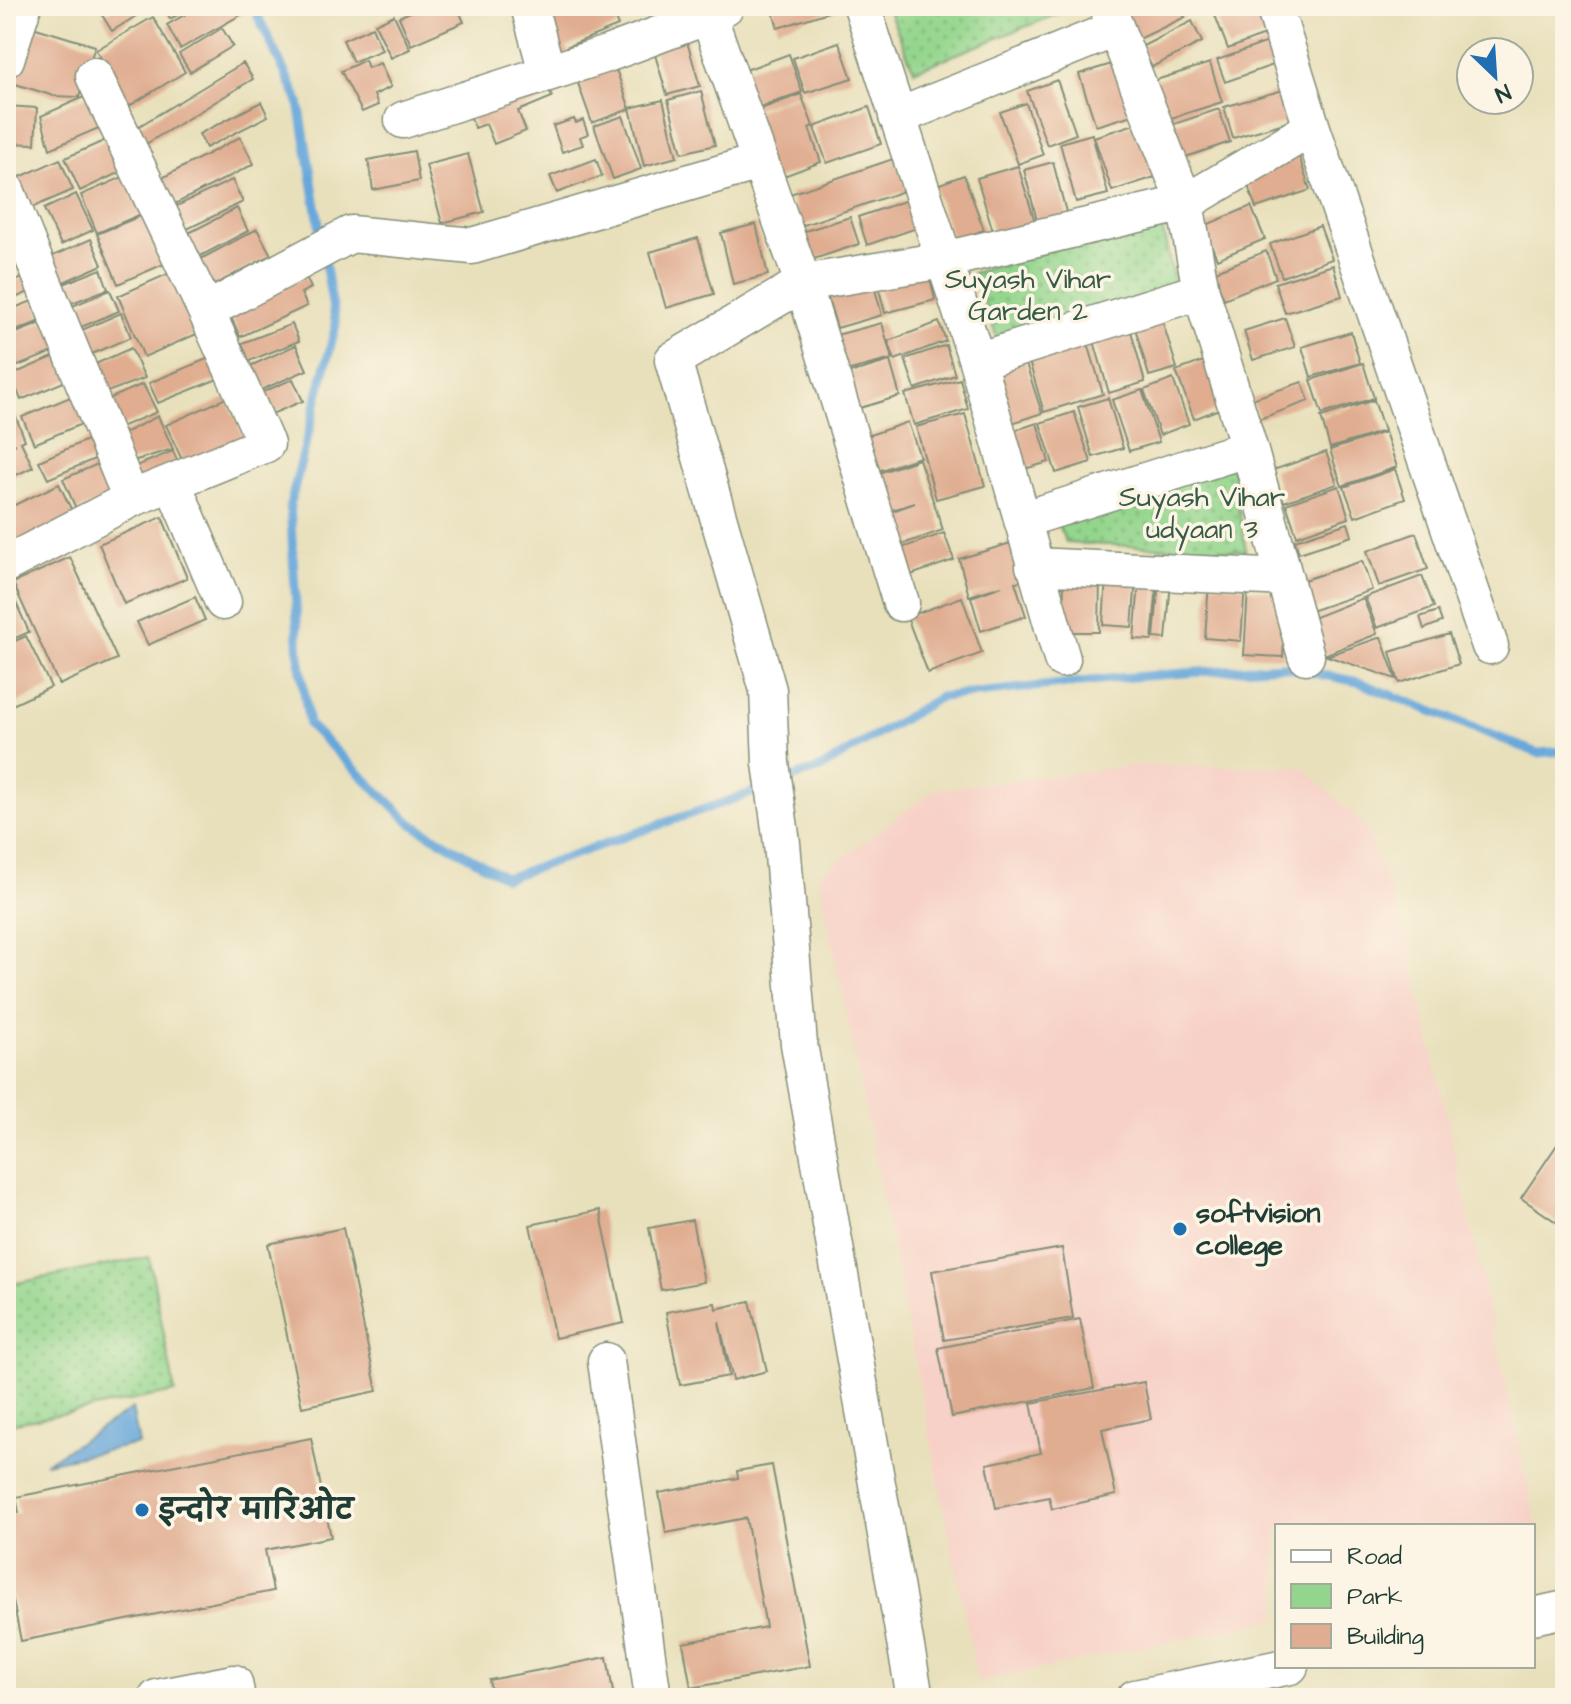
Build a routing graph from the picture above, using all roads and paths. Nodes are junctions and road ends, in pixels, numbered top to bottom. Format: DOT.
graph roads {
  1 [pos="23,6"];
  2 [pos="529,6"];
  3 [pos="862,6"];
  4 [pos="1274,6"];
  5 [pos="713,9"];
  6 [pos="1111,18"];
  7 [pos="6,59"];
  8 [pos="547,72"];
  9 [pos="94,76"];
  10 [pos="897,117"];
  11 [pos="403,120"];
  12 [pos="1312,128"];
  13 [pos="759,162"];
  14 [pos="6,190"];
  15 [pos="1185,203"];
  16 [pos="944,260"];
  17 [pos="803,283"];
  18 [pos="1201,291"];
  19 [pos="206,311"];
  20 [pos="977,361"];
  21 [pos="1249,448"];
  22 [pos="173,484"];
  23 [pos="131,499"];
  24 [pos="1022,520"];
  25 [pos="6,564"];
  26 [pos="1034,566"];
  27 [pos="1285,578"];
  28 [pos="223,602"];
  29 [pos="901,603"];
  30 [pos="1490,646"];
  31 [pos="1306,656"];
  32 [pos="1062,659"];
  33 [pos="606,1361"];
  34 [pos="1565,1609"];
  35 [pos="1535,1616"];
  36 [pos="1280,1668"];
  37 [pos="157,1698"];
  38 [pos="237,1698"];
  39 [pos="653,1698"];
  40 [pos="915,1698"];
  41 [pos="1135,1698"];
  1 -- 7 [label="street"];
  2 -- 8 [label="street"];
  3 -- 10 [label="street"];
  4 -- 12 [label="street"];
  5 -- 8 [label="street"];
  5 -- 13 [label="street"];
  6 -- 10 [label="street"];
  6 -- 15 [label="street"];
  8 -- 11 [label="street"];
  9 -- 19 [label="street"];
  10 -- 16 [label="street"];
  12 -- 15 [label="street"];
  12 -- 30 [label="street"];
  13 -- 17 [label="street"];
  13 -- 19 [label="street"];
  14 -- 23 [label="street"];
  15 -- 16 [label="street"];
  15 -- 18 [label="street"];
  16 -- 17 [label="street"];
  16 -- 20 [label="street"];
  17 -- 29 [label="street"];
  17 -- 40 [label="street"];
  18 -- 20 [label="street"];
  18 -- 21 [label="street"];
  19 -- 22 [label="street"];
  20 -- 24 [label="street"];
  21 -- 24 [label="street"];
  21 -- 27 [label="street"];
  22 -- 23 [label="street"];
  22 -- 28 [label="street"];
  23 -- 25 [label="street"];
  24 -- 26 [label="street"];
  26 -- 27 [label="street"];
  26 -- 32 [label="street"];
  27 -- 31 [label="street"];
  33 -- 39 [label="street"];
  34 -- 35 [label="street"];
  36 -- 41 [label="street"];
  37 -- 38 [label="street"];
}
